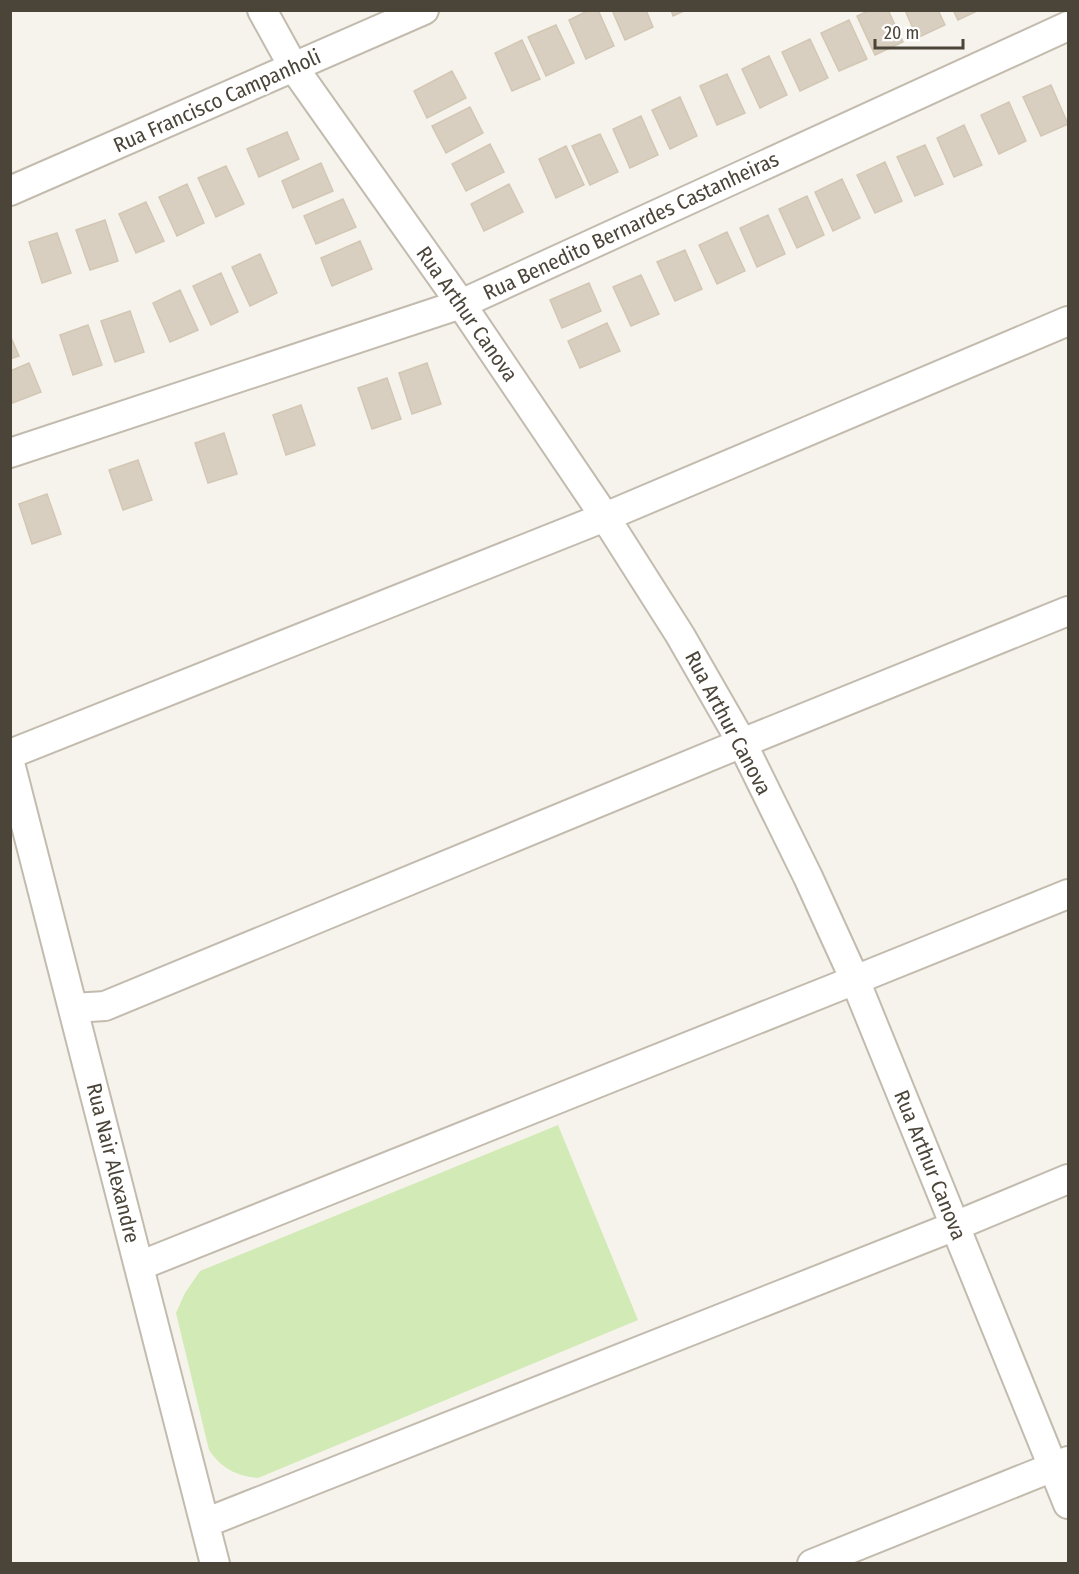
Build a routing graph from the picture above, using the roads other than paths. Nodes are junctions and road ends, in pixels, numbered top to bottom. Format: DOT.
graph roads {
  1 [pos="262,10"];
  2 [pos="424,10"];
  3 [pos="1068,26"];
  4 [pos="294,68"];
  5 [pos="10,191"];
  6 [pos="461,304"];
  7 [pos="1068,321"];
  8 [pos="10,453"];
  9 [pos="605,517"];
  10 [pos="1068,611"];
  11 [pos="742,743"];
  12 [pos="10,754"];
  13 [pos="10,763"];
  14 [pos="1068,894"];
  15 [pos="855,980"];
  16 [pos="74,1008"];
  17 [pos="1068,1179"];
  18 [pos="955,1226"];
  19 [pos="140,1266"];
  20 [pos="1061,1464"];
  21 [pos="1068,1504"];
  22 [pos="205,1522"];
  23 [pos="215,1563"];
  24 [pos="812,1563"];
  1 -- 4 [label="street, Rua Arthur Canova"];
  2 -- 4 [label="street, Rua Francisco Campanholi"];
  3 -- 6 [label="street, Rua Benedito Bernardes Castanheiras"];
  4 -- 5 [label="street, Rua Francisco Campanholi"];
  4 -- 6 [label="street, Rua Arthur Canova"];
  6 -- 8 [label="street, Rua Benedito Bernardes Castanheiras"];
  6 -- 9 [label="street, Rua Arthur Canova"];
  7 -- 9 [label="street"];
  9 -- 11 [label="street, Rua Arthur Canova"];
  9 -- 12 [label="street"];
  10 -- 11 [label="street"];
  11 -- 15 [label="street, Rua Arthur Canova"];
  11 -- 16 [label="street"];
  13 -- 16 [label="street, Rua Nair Alexandre"];
  14 -- 15 [label="street"];
  15 -- 18 [label="street, Rua Arthur Canova"];
  15 -- 19 [label="street"];
  16 -- 19 [label="street, Rua Nair Alexandre"];
  17 -- 18 [label="street"];
  18 -- 20 [label="street, Rua Arthur Canova"];
  18 -- 22 [label="street"];
  19 -- 22 [label="street, Rua Nair Alexandre"];
  20 -- 21 [label="street, Rua Arthur Canova"];
  20 -- 24 [label="street"];
  22 -- 23 [label="street, Rua Nair Alexandre"];
}
